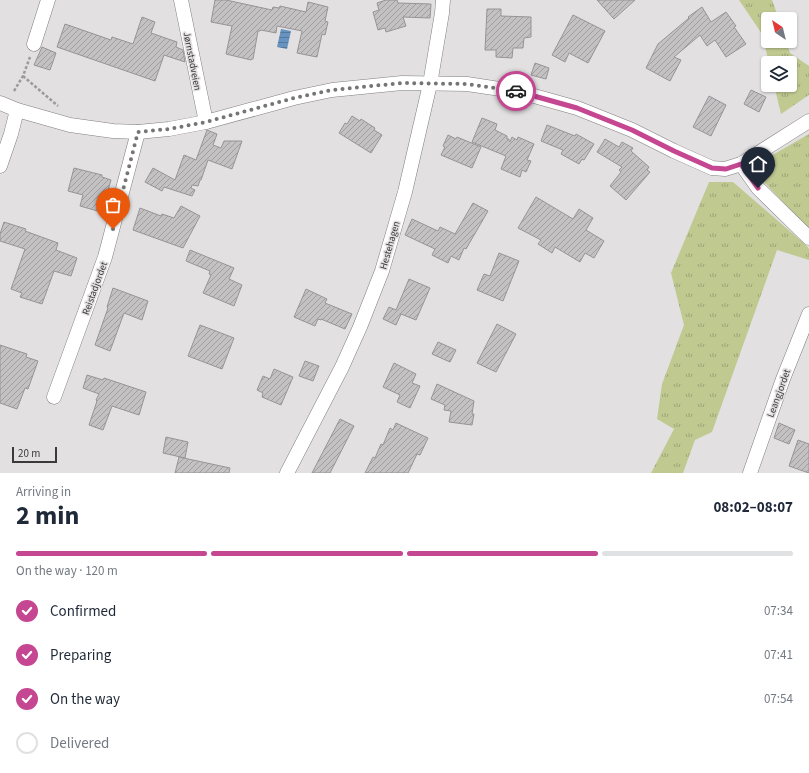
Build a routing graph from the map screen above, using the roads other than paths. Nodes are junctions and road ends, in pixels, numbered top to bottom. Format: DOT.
graph roads {
  1 [pos="48,0"];
  2 [pos="181,0"];
  3 [pos="442,0"];
  4 [pos="34,44"];
  5 [pos="430,84"];
  6 [pos="0,103"];
  7 [pos="17,110"];
  8 [pos="809,121"];
  9 [pos="206,122"];
  10 [pos="138,132"];
  11 [pos="741,164"];
  12 [pos="0,166"];
  13 [pos="809,238"];
  14 [pos="809,314"];
  15 [pos="54,397"];
  16 [pos="287,473"];
  17 [pos="750,473"];
  1 -- 4 [label="street"];
  2 -- 9 [label="street, Jørnstadveien"];
  3 -- 5 [label="street, Hestehagen"];
  5 -- 9 [label="street"];
  5 -- 11 [label="street"];
  5 -- 16 [label="street, Hestehagen"];
  6 -- 7 [label="street"];
  7 -- 10 [label="street"];
  7 -- 12 [label="street"];
  8 -- 11 [label="street"];
  9 -- 10 [label="street"];
  10 -- 15 [label="street, Reistadjordet"];
  11 -- 13 [label="street"];
  14 -- 17 [label="street, Leangjordet"];
}
